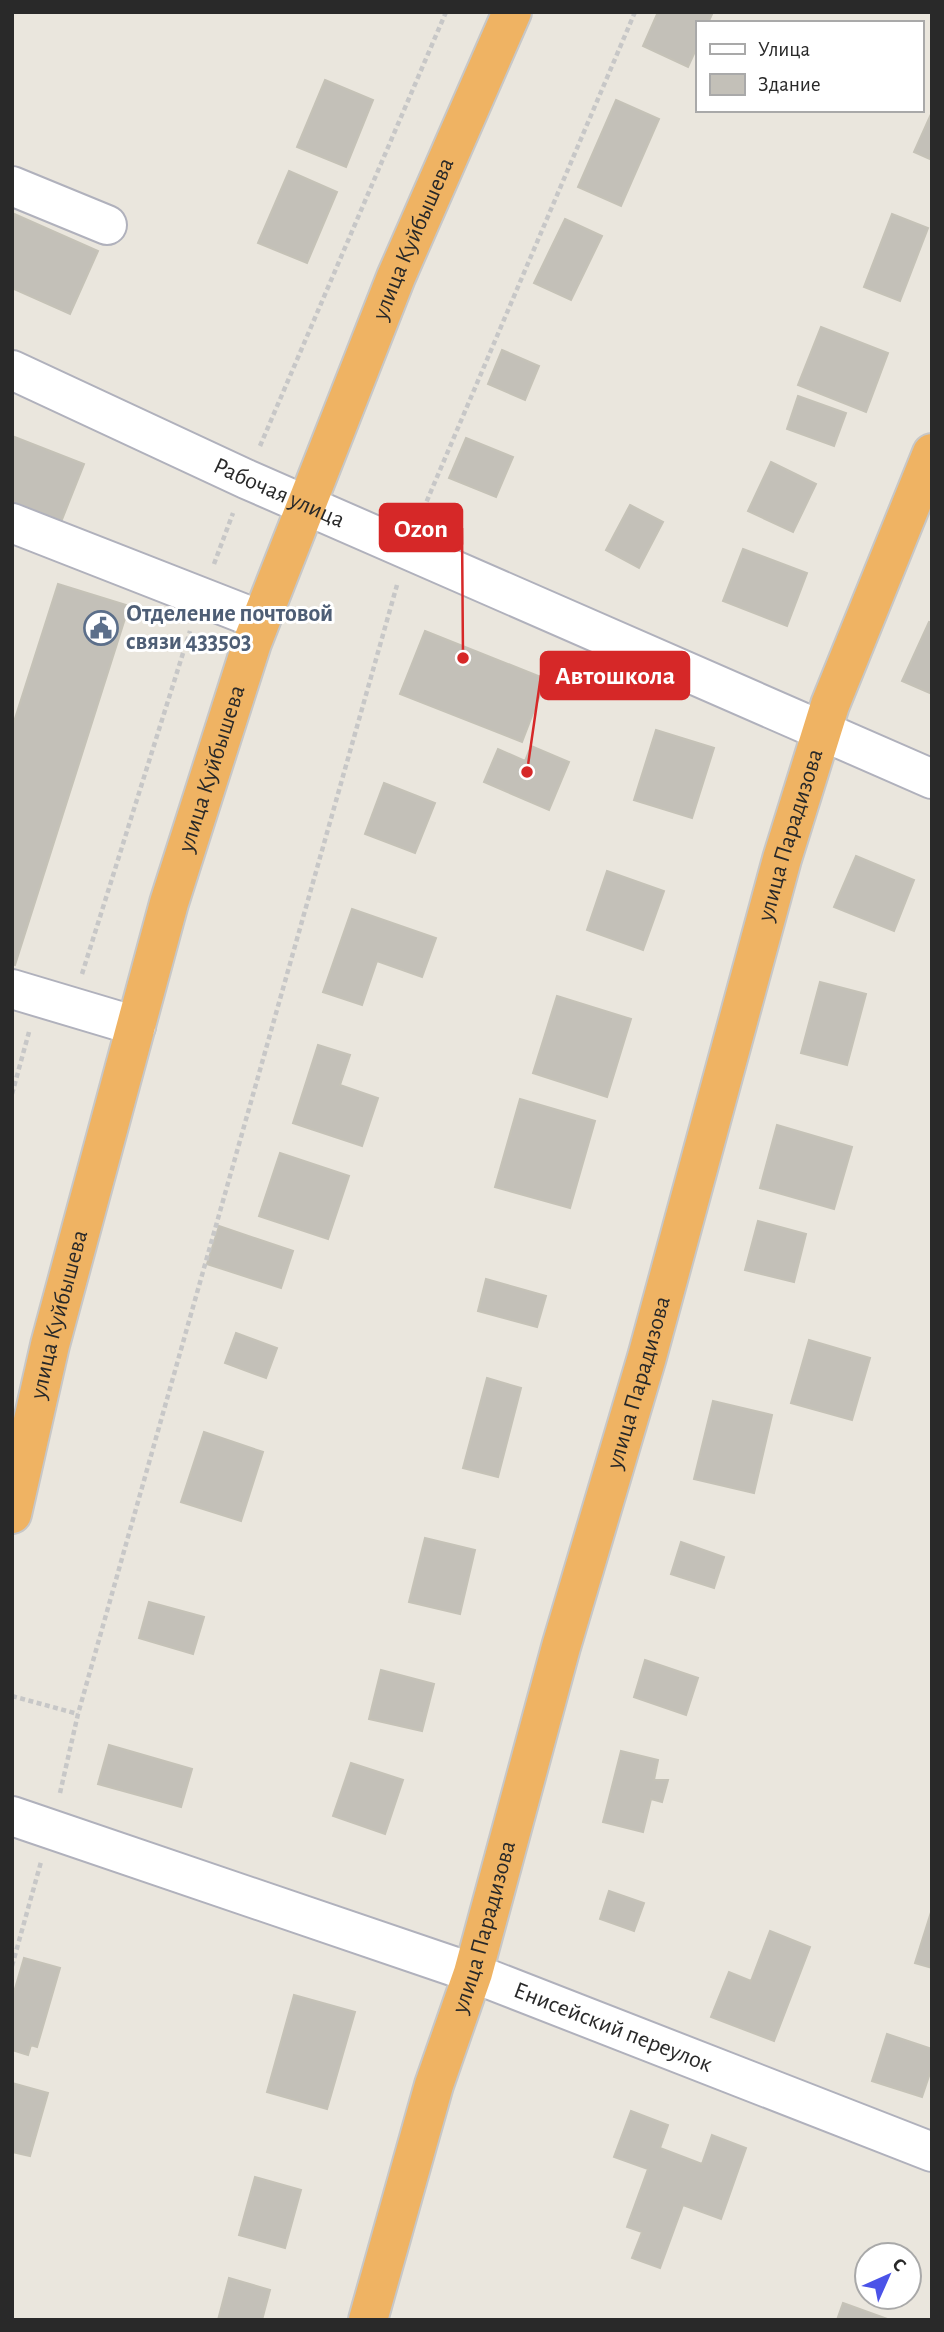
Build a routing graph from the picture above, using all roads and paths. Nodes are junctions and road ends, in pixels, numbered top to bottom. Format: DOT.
graph roads {
  1 [pos="512,12"];
  2 [pos="635,12"];
  3 [pos="12,186"];
  4 [pos="107,226"];
  5 [pos="12,370"];
  6 [pos="932,453"];
  7 [pos="305,503"];
  8 [pos="12,523"];
  9 [pos="407,548"];
  10 [pos="260,620"];
  11 [pos="822,730"];
  12 [pos="932,779"];
  13 [pos="25,993"];
  14 [pos="136,1026"];
  15 [pos="12,1094"];
  16 [pos="12,1514"];
  17 [pos="12,1696"];
  18 [pos="78,1714"];
  19 [pos="12,1816"];
  20 [pos="52,1830"];
  21 [pos="12,1966"];
  22 [pos="473,1973"];
  23 [pos="932,2152"];
  24 [pos="368,2320"];
  1 -- 7 [label="highway, улица Куйбышева"];
  2 -- 9 [label="path"];
  3 -- 4 [label="street"];
  5 -- 7 [label="street, Рабочая улица"];
  6 -- 11 [label="highway, улица Парадизова"];
  7 -- 9 [label="street, Рабочая улица"];
  7 -- 10 [label="highway, улица Куйбышева"];
  8 -- 10 [label="street"];
  9 -- 11 [label="street, Рабочая улица"];
  9 -- 18 [label="path"];
  10 -- 14 [label="highway, улица Куйбышева"];
  11 -- 12 [label="street, Рабочая улица"];
  11 -- 22 [label="highway, улица Парадизова"];
  13 -- 14 [label="street"];
  13 -- 15 [label="path"];
  14 -- 16 [label="highway, улица Куйбышева"];
  17 -- 18 [label="path"];
  18 -- 20 [label="path"];
  19 -- 20 [label="street, Енисейский переулок"];
  20 -- 21 [label="path"];
  20 -- 22 [label="street, Енисейский переулок"];
  22 -- 23 [label="street, Енисейский переулок"];
  22 -- 24 [label="highway, улица Парадизова"];
}
